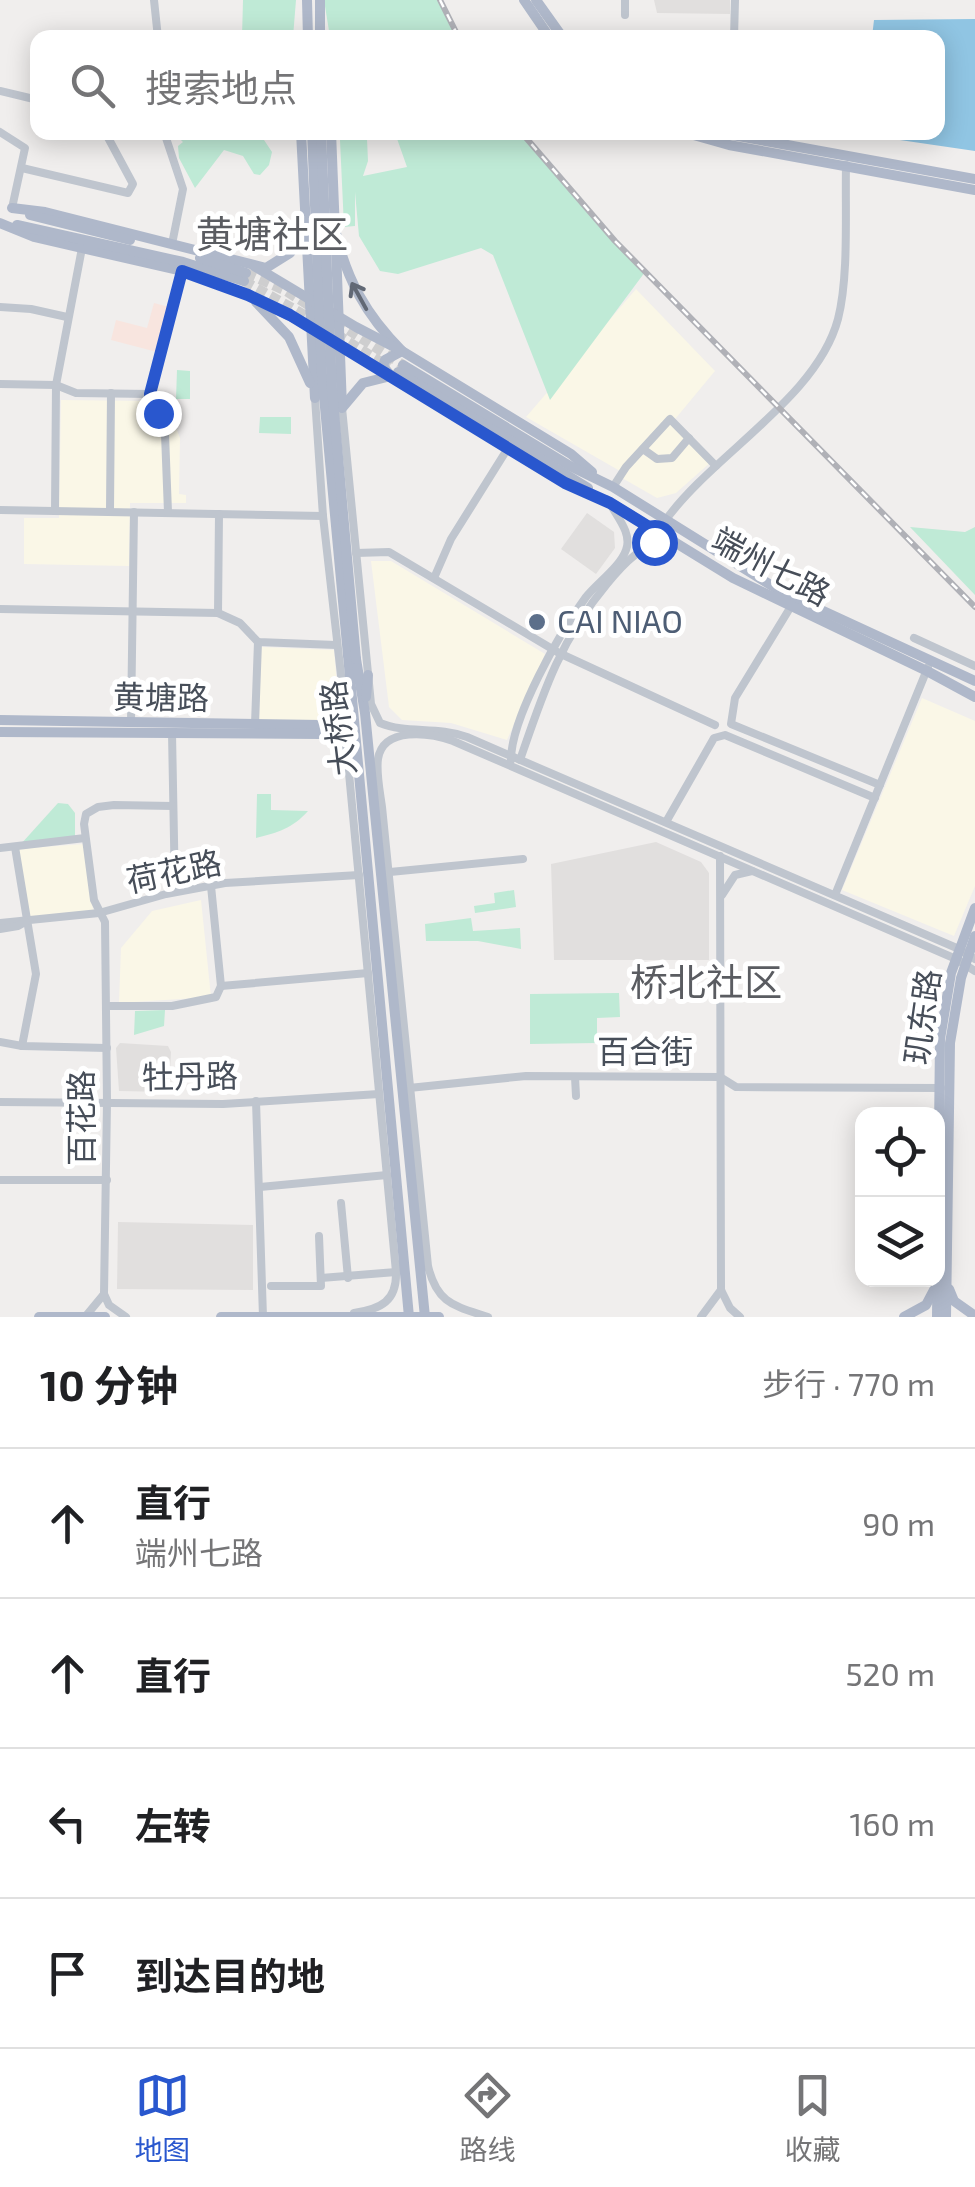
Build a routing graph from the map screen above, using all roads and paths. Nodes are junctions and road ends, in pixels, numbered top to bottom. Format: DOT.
graph roads {
  1 [pos="154,0"];
  2 [pos="307,0"];
  3 [pos="320,0"];
  4 [pos="625,0"];
  5 [pos="735,0"];
  6 [pos="527,2"];
  7 [pos="625,15"];
  8 [pos="157,30"];
  9 [pos="307,30"];
  10 [pos="320,30"];
  11 [pos="545,30"];
  12 [pos="555,30"];
  13 [pos="734,30"];
  14 [pos="0,91"];
  15 [pos="30,98"];
  16 [pos="0,132"];
  17 [pos="109,140"];
  18 [pos="167,140"];
  19 [pos="301,140"];
  20 [pos="312,140"];
  21 [pos="321,140"];
  22 [pos="331,140"];
  23 [pos="714,140"];
  24 [pos="753,140"];
  25 [pos="846,160"];
  26 [pos="22,168"];
  27 [pos="975,179"];
  28 [pos="975,190"];
  29 [pos="6,207"];
  30 [pos="0,223"];
  31 [pos="335,229"];
  32 [pos="305,230"];
  33 [pos="172,244"];
  34 [pos="82,248"];
  35 [pos="182,271"];
  36 [pos="248,273"];
  37 [pos="248,295"];
  38 [pos="308,296"];
  39 [pos="0,307"];
  40 [pos="337,316"];
  41 [pos="67,317"];
  42 [pos="310,326"];
  43 [pos="339,346"];
  44 [pos="402,351"];
  45 [pos="397,371"];
  46 [pos="0,384"];
  47 [pos="56,385"];
  48 [pos="111,393"];
  49 [pos="150,394"];
  50 [pos="315,398"];
  51 [pos="342,412"];
  52 [pos="316,414"];
  53 [pos="689,438"];
  54 [pos="508,448"];
  55 [pos="643,449"];
  56 [pos="716,466"];
  57 [pos="608,485"];
  58 [pos="610,503"];
  59 [pos="0,510"];
  60 [pos="55,511"];
  61 [pos="110,512"];
  62 [pos="134,512"];
  63 [pos="168,512"];
  64 [pos="220,514"];
  65 [pos="323,516"];
  66 [pos="665,522"];
  67 [pos="670,540"];
  68 [pos="356,553"];
  69 [pos="434,578"];
  70 [pos="790,608"];
  71 [pos="0,610"];
  72 [pos="133,612"];
  73 [pos="218,613"];
  74 [pos="914,638"];
  75 [pos="258,642"];
  76 [pos="336,645"];
  77 [pos="556,651"];
  78 [pos="352,657"];
  79 [pos="932,659"];
  80 [pos="975,666"];
  81 [pos="926,670"];
  82 [pos="368,675"];
  83 [pos="975,681"];
  84 [pos="342,684"];
  85 [pos="975,697"];
  86 [pos="359,714"];
  87 [pos="0,720"];
  88 [pos="131,722"];
  89 [pos="255,724"];
  90 [pos="715,725"];
  91 [pos="321,730"];
  92 [pos="0,732"];
  93 [pos="172,733"];
  94 [pos="514,760"];
  95 [pos="349,763"];
  96 [pos="369,763"];
  97 [pos="358,778"];
  98 [pos="880,785"];
  99 [pos="874,798"];
  100 [pos="173,806"];
  101 [pos="382,807"];
  102 [pos="666,822"];
  103 [pos="85,838"];
  104 [pos="15,847"];
  105 [pos="0,848"];
  106 [pos="722,852"];
  107 [pos="523,859"];
  108 [pos="753,870"];
  109 [pos="390,872"];
  110 [pos="359,874"];
  111 [pos="211,886"];
  112 [pos="369,891"];
  113 [pos="175,892"];
  114 [pos="720,899"];
  115 [pos="833,900"];
  116 [pos="975,908"];
  117 [pos="99,913"];
  118 [pos="25,922"];
  119 [pos="0,926"];
  120 [pos="364,928"];
  121 [pos="975,936"];
  122 [pos="966,959"];
  123 [pos="368,973"];
  124 [pos="221,986"];
  125 [pos="108,1006"];
  126 [pos="404,1032"];
  127 [pos="0,1042"];
  128 [pos="22,1046"];
  129 [pos="107,1048"];
  130 [pos="400,1074"];
  131 [pos="575,1076"];
  132 [pos="720,1077"];
  133 [pos="409,1088"];
  134 [pos="944,1088"];
  135 [pos="380,1094"];
  136 [pos="576,1096"];
  137 [pos="256,1101"];
  138 [pos="0,1102"];
  139 [pos="107,1102"];
  140 [pos="381,1113"];
  141 [pos="395,1153"];
  142 [pos="407,1158"];
  143 [pos="387,1175"];
  144 [pos="0,1180"];
  145 [pos="107,1180"];
  146 [pos="260,1187"];
  147 [pos="943,1197"];
  148 [pos="341,1203"];
  149 [pos="421,1204"];
  150 [pos="319,1236"];
  151 [pos="416,1242"];
  152 [pos="402,1244"];
  153 [pos="404,1260"];
  154 [pos="396,1272"];
  155 [pos="321,1278"];
  156 [pos="348,1278"];
  157 [pos="406,1280"];
  158 [pos="945,1285"];
  159 [pos="271,1286"];
  160 [pos="938,1287"];
  161 [pos="941,1287"];
  162 [pos="943,1287"];
  163 [pos="721,1290"];
  164 [pos="104,1294"];
  165 [pos="344,1316"];
  166 [pos="975,1316"];
  167 [pos="40,1317"];
  168 [pos="85,1317"];
  169 [pos="105,1317"];
  170 [pos="126,1317"];
  171 [pos="221,1317"];
  172 [pos="263,1317"];
  173 [pos="409,1317"];
  174 [pos="425,1317"];
  175 [pos="439,1317"];
  176 [pos="488,1317"];
  177 [pos="701,1317"];
  178 [pos="740,1317"];
  179 [pos="904,1317"];
  180 [pos="937,1317"];
  181 [pos="946,1317"];
  1 -- 8 [label="street"];
  2 -- 9 [label="main road"];
  3 -- 10 [label="main road"];
  4 -- 7 [label="street"];
  5 -- 13 [label="street"];
  6 -- 11 [label="main road"];
  6 -- 12 [label="main road"];
  14 -- 15 [label="street"];
  16 -- 26 [label="street"];
  17 -- 26 [label="street"];
  18 -- 33 [label="street"];
  19 -- 32 [label="main road"];
  20 -- 78 [label="main road, 大桥路, bridge"];
  21 -- 78 [label="main road, 大桥路, bridge"];
  22 -- 31 [label="main road"];
  23 -- 25 [label="main road"];
  24 -- 25 [label="main road"];
  25 -- 27 [label="main road"];
  25 -- 28 [label="main road"];
  25 -- 56 [label="street"];
  26 -- 29 [label="street"];
  29 -- 33 [label="main road"];
  29 -- 36 [label="main road"];
  30 -- 34 [label="main road"];
  30 -- 36 [label="main road"];
  31 -- 32 [label="main road"];
  31 -- 40 [label="main road"];
  44 -- 31 [label="main road, one-way"];
  32 -- 36 [label="main road"];
  32 -- 38 [label="main road"];
  33 -- 36 [label="main road"];
  34 -- 35 [label="main road"];
  34 -- 41 [label="street"];
  35 -- 37 [label="main road"];
  35 -- 49 [label="street"];
  36 -- 37 [label="main road"];
  36 -- 38 [label="main road"];
  37 -- 42 [label="main road"];
  37 -- 50 [label="main road"];
  38 -- 40 [label="main road"];
  38 -- 42 [label="main road"];
  39 -- 41 [label="street"];
  40 -- 43 [label="main road"];
  40 -- 44 [label="main road"];
  41 -- 47 [label="street"];
  42 -- 43 [label="main road"];
  42 -- 50 [label="main road"];
  43 -- 45 [label="main road"];
  43 -- 51 [label="main road"];
  44 -- 45 [label="main road"];
  44 -- 57 [label="main road"];
  45 -- 51 [label="main road"];
  45 -- 54 [label="main road"];
  45 -- 57 [label="main road, 端州七路"];
  45 -- 58 [label="main road, 端州七路"];
  46 -- 47 [label="street"];
  47 -- 48 [label="street"];
  47 -- 60 [label="street"];
  48 -- 49 [label="street"];
  48 -- 61 [label="street"];
  49 -- 63 [label="street"];
  50 -- 52 [label="street"];
  51 -- 52 [label="street"];
  51 -- 68 [label="street"];
  52 -- 65 [label="street"];
  53 -- 55 [label="street"];
  53 -- 55 [label="street"];
  53 -- 56 [label="street"];
  54 -- 58 [label="main road"];
  54 -- 69 [label="street"];
  55 -- 57 [label="street"];
  56 -- 66 [label="street"];
  57 -- 66 [label="main road, 端州七路"];
  58 -- 67 [label="main road, 端州七路"];
  58 -- 77 [label="street"];
  59 -- 60 [label="street"];
  60 -- 61 [label="street"];
  61 -- 62 [label="street"];
  62 -- 63 [label="street"];
  62 -- 72 [label="street"];
  63 -- 64 [label="street"];
  64 -- 65 [label="street"];
  64 -- 73 [label="street"];
  65 -- 76 [label="street"];
  66 -- 79 [label="main road, 端州七路"];
  67 -- 70 [label="main road, 端州七路"];
  67 -- 77 [label="street"];
  68 -- 69 [label="street"];
  68 -- 82 [label="street"];
  69 -- 77 [label="street"];
  70 -- 81 [label="main road, 端州七路"];
  70 -- 98 [label="street"];
  71 -- 72 [label="street"];
  72 -- 73 [label="street"];
  72 -- 88 [label="street"];
  73 -- 75 [label="street"];
  74 -- 80 [label="street"];
  75 -- 76 [label="street"];
  75 -- 89 [label="street"];
  76 -- 84 [label="street"];
  77 -- 90 [label="street"];
  77 -- 94 [label="street"];
  78 -- 86 [label="main road, 大桥路"];
  79 -- 81 [label="street"];
  79 -- 83 [label="main road, 端州七路"];
  81 -- 85 [label="main road, 端州七路"];
  81 -- 98 [label="street"];
  82 -- 86 [label="main road"];
  82 -- 94 [label="street"];
  84 -- 86 [label="main road"];
  84 -- 91 [label="street"];
  86 -- 96 [label="main road, 大桥路"];
  86 -- 97 [label="main road, 大桥路"];
  87 -- 88 [label="main road, 黄塘路"];
  88 -- 89 [label="main road, 黄塘路"];
  89 -- 91 [label="main road, 黄塘路"];
  91 -- 93 [label="main road, 黄塘路"];
  91 -- 95 [label="street"];
  92 -- 93 [label="main road, 黄塘路"];
  93 -- 100 [label="street"];
  94 -- 101 [label="street"];
  94 -- 102 [label="street"];
  94 -- 106 [label="street"];
  95 -- 97 [label="street"];
  95 -- 110 [label="street"];
  96 -- 101 [label="street"];
  96 -- 130 [label="main road, 大桥路"];
  97 -- 112 [label="main road, 大桥路"];
  98 -- 99 [label="street"];
  99 -- 102 [label="street"];
  99 -- 115 [label="street"];
  100 -- 103 [label="street"];
  100 -- 113 [label="street"];
  101 -- 109 [label="street"];
  102 -- 106 [label="street"];
  103 -- 104 [label="street"];
  103 -- 117 [label="street, 百花路"];
  104 -- 105 [label="street"];
  104 -- 118 [label="street"];
  106 -- 108 [label="street"];
  106 -- 114 [label="street"];
  106 -- 115 [label="street"];
  107 -- 109 [label="street"];
  108 -- 114 [label="street"];
  108 -- 115 [label="street"];
  109 -- 126 [label="street"];
  110 -- 111 [label="street, 荷花路"];
  110 -- 120 [label="street"];
  111 -- 113 [label="street, 荷花路"];
  111 -- 124 [label="street"];
  112 -- 120 [label="street"];
  112 -- 141 [label="main road, 大桥路"];
  113 -- 117 [label="street, 荷花路"];
  114 -- 132 [label="street"];
  115 -- 122 [label="street"];
  116 -- 122 [label="main road, 玑东路"];
  117 -- 118 [label="street, 荷花路"];
  117 -- 125 [label="street, 百花路"];
  118 -- 119 [label="street, 荷花路"];
  118 -- 128 [label="street"];
  120 -- 123 [label="street"];
  121 -- 122 [label="main road, 玑东路"];
  122 -- 134 [label="main road, 玑东路"];
  123 -- 124 [label="street"];
  123 -- 135 [label="street"];
  124 -- 125 [label="street"];
  125 -- 129 [label="street, 百花路"];
  126 -- 130 [label="street"];
  126 -- 133 [label="street"];
  127 -- 128 [label="street"];
  128 -- 129 [label="street"];
  129 -- 139 [label="street, 百花路"];
  130 -- 142 [label="main road, 大桥路"];
  131 -- 132 [label="street, 百合街"];
  131 -- 133 [label="street, 百合街"];
  131 -- 136 [label="street"];
  132 -- 134 [label="street, 百合街"];
  132 -- 163 [label="street"];
  133 -- 149 [label="street"];
  134 -- 147 [label="main road, 玑东路"];
  135 -- 137 [label="street, 牡丹路"];
  135 -- 140 [label="street"];
  137 -- 139 [label="street, 牡丹路"];
  137 -- 146 [label="street"];
  138 -- 139 [label="street, 牡丹路"];
  139 -- 145 [label="street, 百花路"];
  140 -- 141 [label="street"];
  140 -- 143 [label="street"];
  141 -- 152 [label="main road, 大桥路"];
  142 -- 149 [label="street"];
  142 -- 151 [label="main road, 大桥路"];
  143 -- 146 [label="street"];
  143 -- 154 [label="street"];
  144 -- 145 [label="street"];
  145 -- 164 [label="street, 百花路"];
  146 -- 172 [label="street"];
  148 -- 156 [label="street"];
  149 -- 176 [label="street"];
  150 -- 155 [label="street"];
  151 -- 152 [label="main road"];
  151 -- 174 [label="main road, 大桥路"];
  152 -- 153 [label="main road, 大桥路"];
  153 -- 154 [label="street"];
  153 -- 157 [label="main road, 大桥路"];
  154 -- 156 [label="street"];
  154 -- 157 [label="street"];
  154 -- 165 [label="street"];
  155 -- 156 [label="street"];
  155 -- 159 [label="street"];
  157 -- 173 [label="main road, 大桥路"];
  158 -- 166 [label="main road"];
  160 -- 179 [label="main road"];
  161 -- 180 [label="main road, 玑东路"];
  162 -- 181 [label="main road, 玑东路"];
  163 -- 177 [label="street"];
  163 -- 178 [label="street"];
  164 -- 168 [label="street"];
  164 -- 170 [label="street"];
  165 -- 172 [label="main road"];
  165 -- 173 [label="main road"];
  167 -- 168 [label="main road"];
  168 -- 169 [label="main road"];
  171 -- 172 [label="main road"];
  173 -- 174 [label="main road"];
  174 -- 175 [label="main road"];
}
